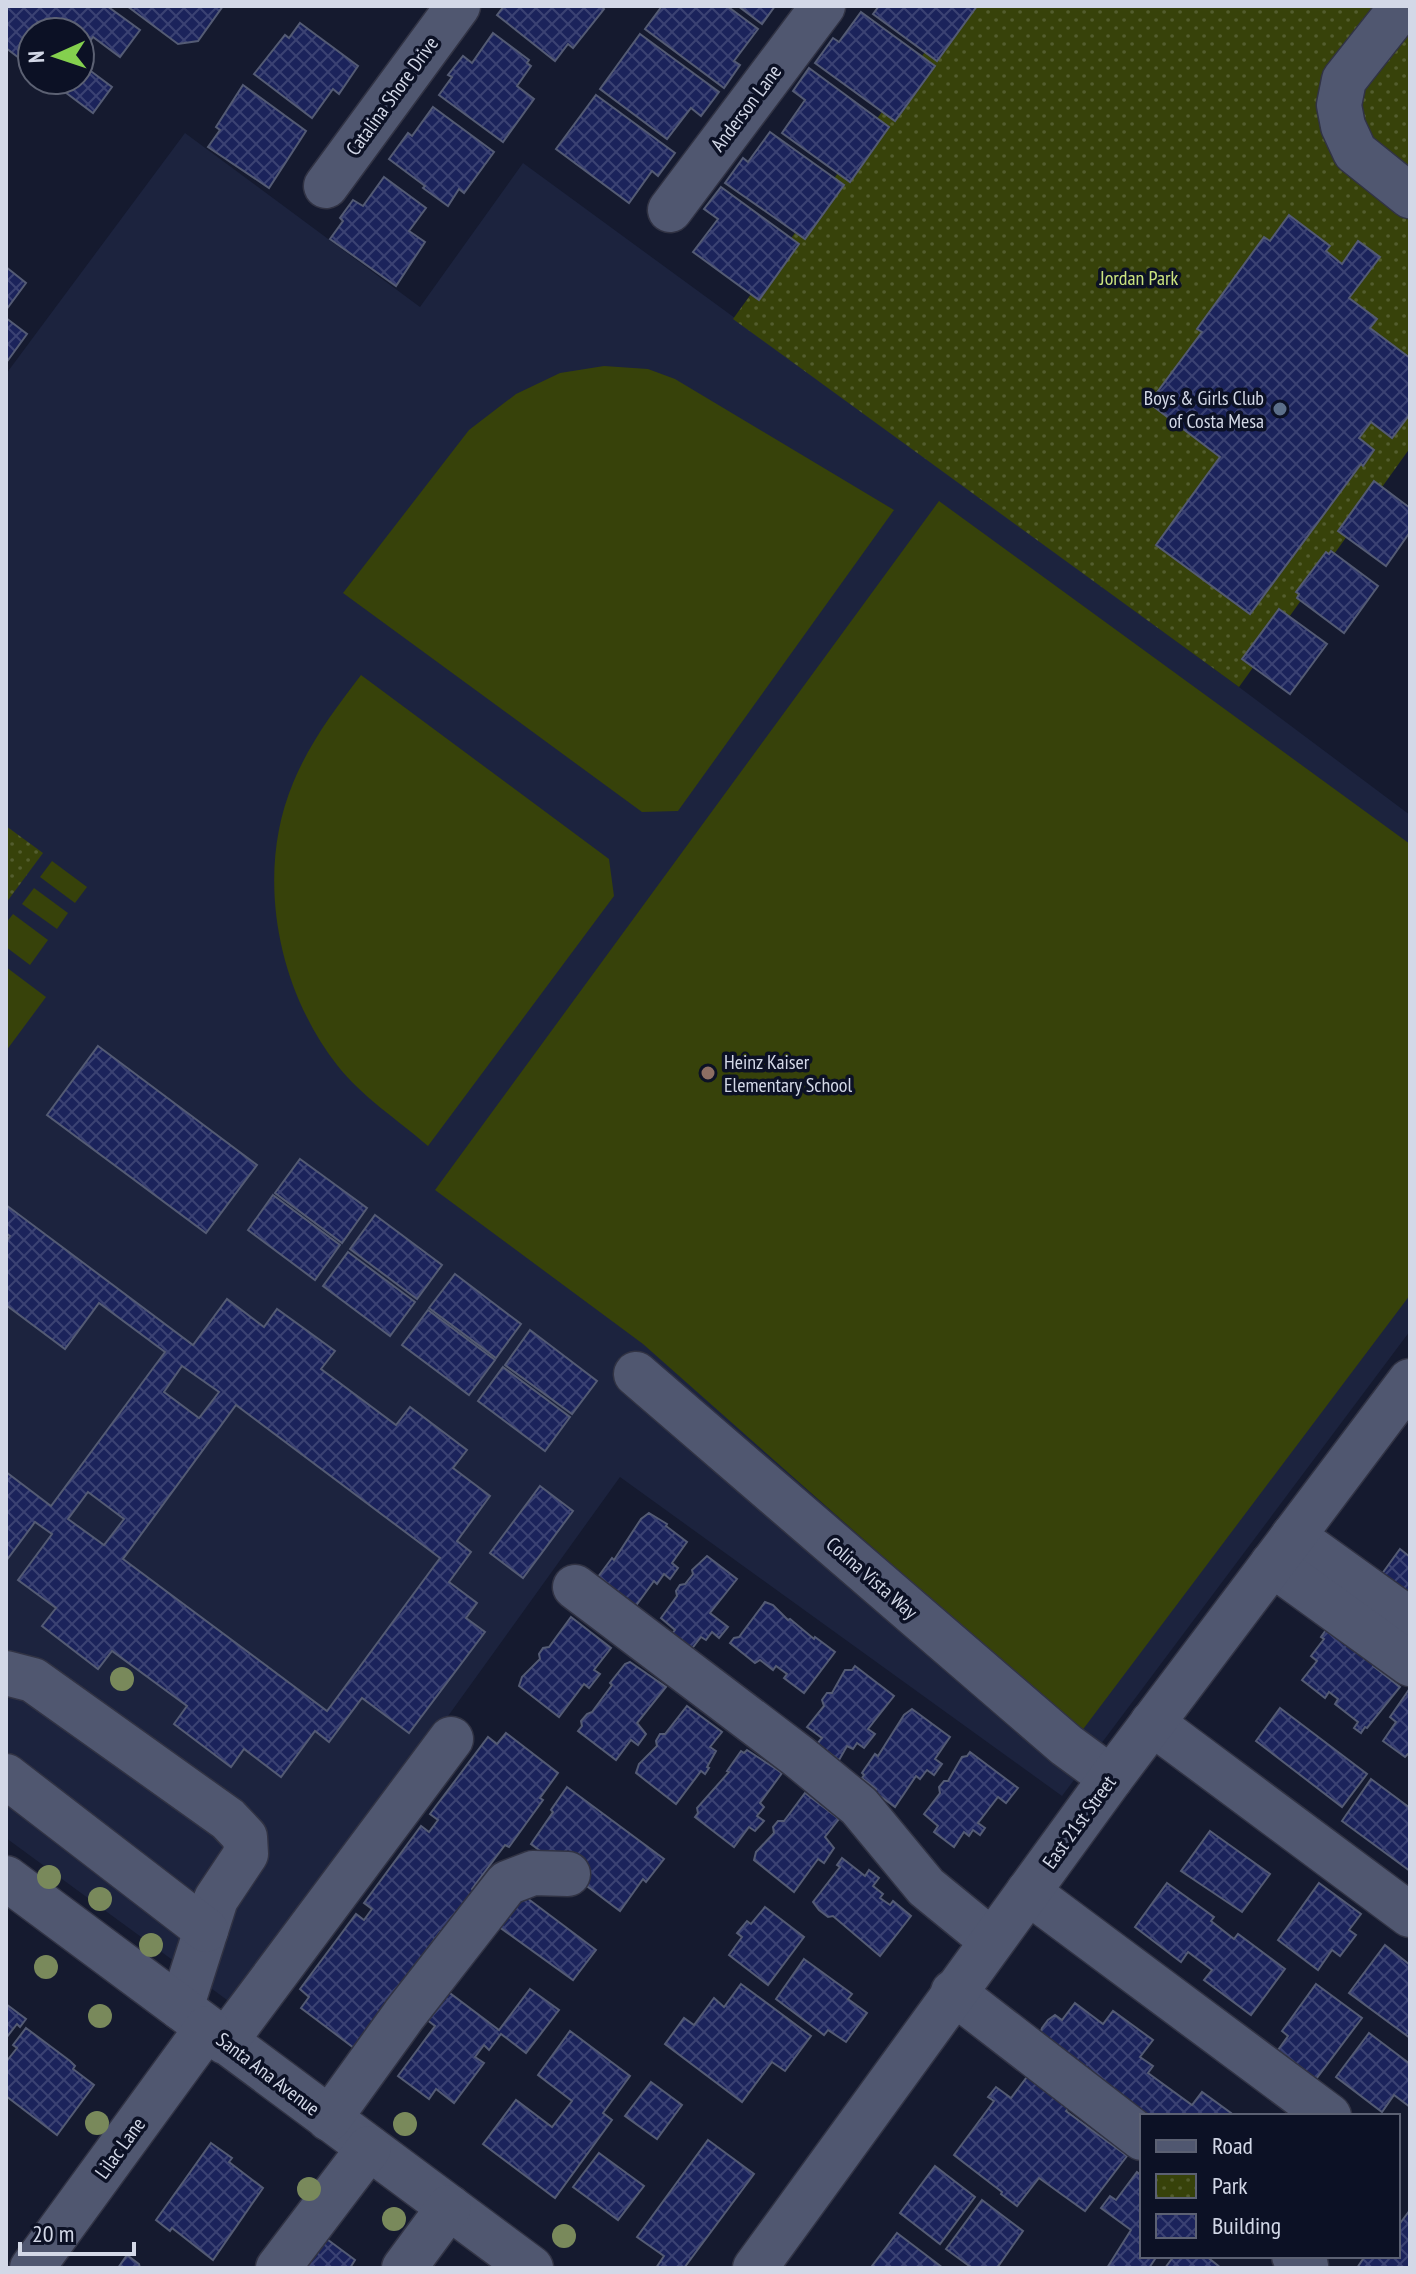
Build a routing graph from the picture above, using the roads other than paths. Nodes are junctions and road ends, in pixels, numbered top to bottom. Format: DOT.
graph roads {
  1 [pos="458,6"];
  2 [pos="823,6"];
  3 [pos="1393,18"];
  4 [pos="326,186"];
  5 [pos="1410,196"];
  6 [pos="670,210"];
  7 [pos="636,1374"];
  8 [pos="1410,1381"];
  9 [pos="1282,1550"];
  10 [pos="575,1587"];
  11 [pos="1410,1620"];
  12 [pos="1410,1664"];
  13 [pos="6,1673"];
  14 [pos="1152,1723"];
  15 [pos="451,1739"];
  16 [pos="6,1776"];
  17 [pos="1111,1778"];
  18 [pos="568,1874"];
  19 [pos="6,1878"];
  20 [pos="1028,1892"];
  21 [pos="1410,1915"];
  22 [pos="206,1930"];
  23 [pos="992,1941"];
  24 [pos="953,1992"];
  25 [pos="204,2026"];
  26 [pos="1326,2114"];
  27 [pos="329,2119"];
  28 [pos="1140,2136"];
  29 [pos="369,2148"];
  30 [pos="449,2207"];
  31 [pos="32,2268"];
  32 [pos="278,2268"];
  33 [pos="404,2268"];
  34 [pos="531,2268"];
  35 [pos="755,2268"];
  1 -- 4 [label="street, Catalina Shore Drive"];
  2 -- 6 [label="street, Anderson Lane"];
  3 -- 5 [label="street"];
  7 -- 17 [label="street, Colina Vista Way"];
  8 -- 9 [label="street, East 21st Street"];
  9 -- 11 [label="street"];
  9 -- 12 [label="street"];
  9 -- 14 [label="street, East 21st Street"];
  10 -- 23 [label="street"];
  13 -- 22 [label="street"];
  14 -- 17 [label="street, East 21st Street"];
  14 -- 21 [label="street"];
  15 -- 25 [label="street, Lilac Lane"];
  16 -- 22 [label="street"];
  17 -- 20 [label="street, East 21st Street"];
  18 -- 27 [label="street"];
  19 -- 25 [label="street, Santa Ana Avenue"];
  20 -- 23 [label="street, East 21st Street"];
  20 -- 26 [label="street"];
  22 -- 25 [label="street"];
  23 -- 24 [label="street, East 21st Street"];
  24 -- 28 [label="street"];
  24 -- 35 [label="street, East 21st Street"];
  25 -- 27 [label="street, Santa Ana Avenue"];
  25 -- 31 [label="street, Lilac Lane"];
  27 -- 29 [label="street, Santa Ana Avenue"];
  29 -- 30 [label="street, Santa Ana Avenue"];
  29 -- 32 [label="street"];
  30 -- 33 [label="street"];
  30 -- 34 [label="street, Santa Ana Avenue"];
}
